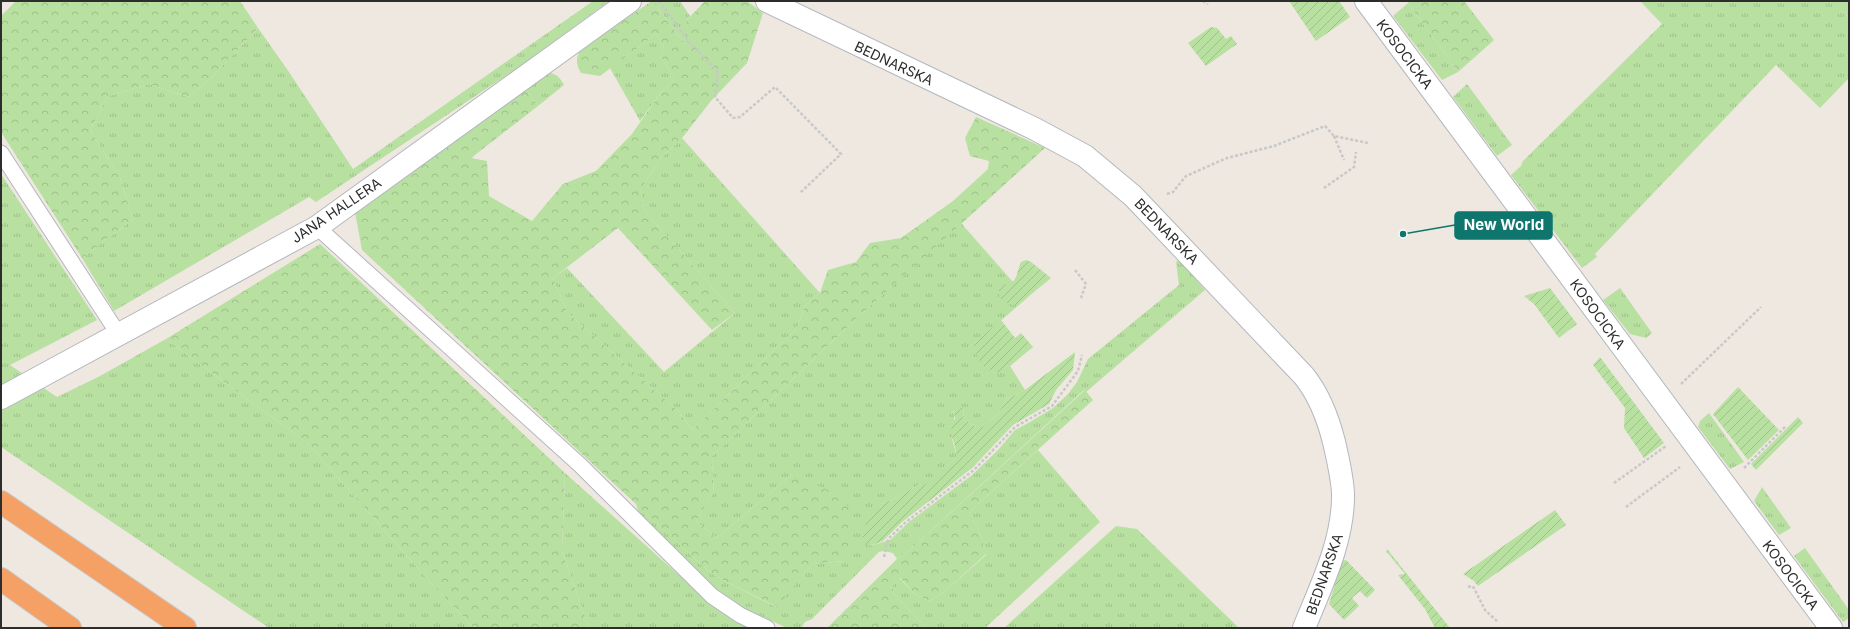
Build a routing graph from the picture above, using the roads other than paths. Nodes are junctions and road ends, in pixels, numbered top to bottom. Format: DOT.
graph roads {
  1 [pos="630,1"];
  2 [pos="767,1"];
  3 [pos="1366,1"];
  4 [pos="1,153"];
  5 [pos="316,227"];
  6 [pos="119,335"];
  7 [pos="1,398"];
  8 [pos="1,502"];
  9 [pos="1,579"];
  10 [pos="70,628"];
  11 [pos="185,628"];
  12 [pos="767,628"];
  13 [pos="1304,628"];
  14 [pos="1831,628"];
  1 -- 5 [label="street, JANA HALLERA"];
  2 -- 13 [label="street, BEDNARSKA"];
  3 -- 14 [label="street, KOSOCICKA"];
  4 -- 6 [label="lane"];
  5 -- 6 [label="street, JANA HALLERA"];
  5 -- 12 [label="lane"];
  6 -- 7 [label="street, JANA HALLERA"];
  8 -- 11 [label="highway"];
  9 -- 10 [label="highway"];
}
